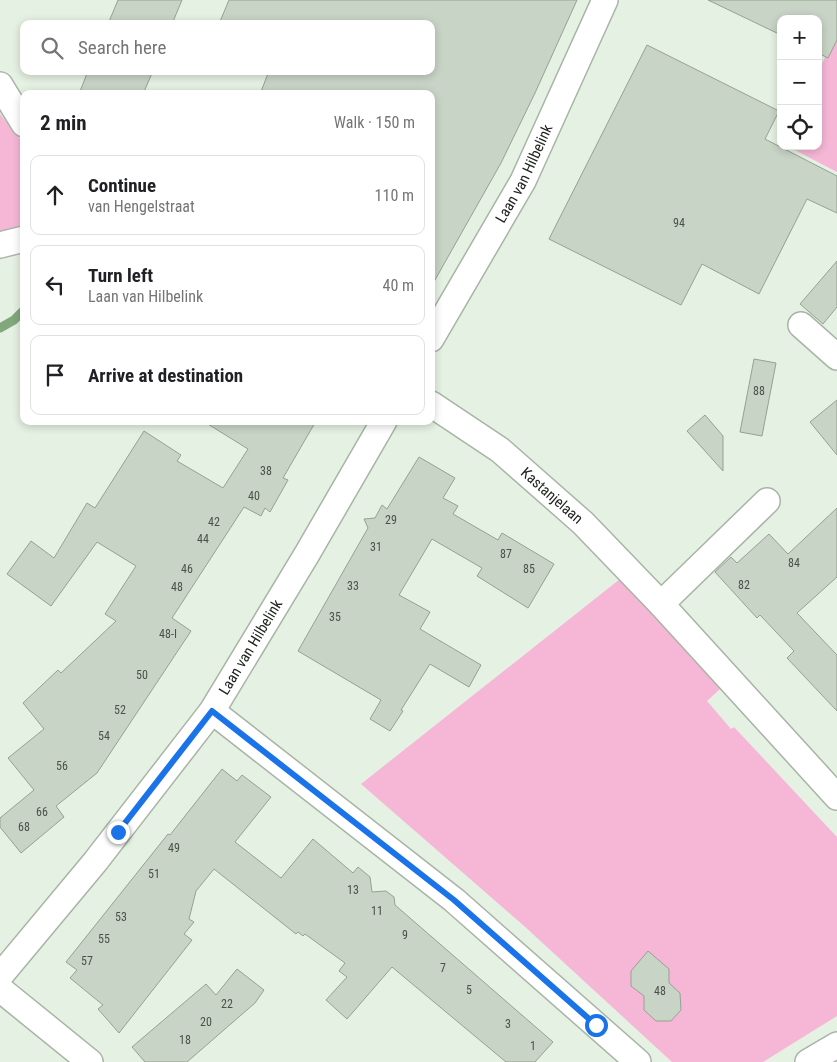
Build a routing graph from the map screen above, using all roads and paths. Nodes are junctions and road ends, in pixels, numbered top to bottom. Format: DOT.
graph roads {
  1 [pos="605,0"];
  2 [pos="0,85"];
  3 [pos="20,118"];
  4 [pos="20,240"];
  5 [pos="0,245"];
  6 [pos="801,325"];
  7 [pos="435,332"];
  8 [pos="834,349"];
  9 [pos="435,407"];
  10 [pos="382,425"];
  11 [pos="767,500"];
  12 [pos="661,604"];
  13 [pos="212,711"];
  14 [pos="837,797"];
  15 [pos="0,976"];
  16 [pos="0,989"];
  17 [pos="837,1045"];
  18 [pos="90,1062"];
  19 [pos="638,1062"];
  20 [pos="808,1062"];
  1 -- 7 [label="street, Laan van Hilbelink"];
  2 -- 3 [label="street"];
  4 -- 5 [label="street"];
  6 -- 8 [label="street"];
  9 -- 12 [label="street, Kastanjelaan"];
  10 -- 13 [label="street, Laan van Hilbelink"];
  11 -- 12 [label="street"];
  12 -- 14 [label="street, Kastanjelaan"];
  13 -- 15 [label="street, Laan van Hilbelink"];
  13 -- 19 [label="street"];
  16 -- 18 [label="street"];
  17 -- 20 [label="street"];
}
